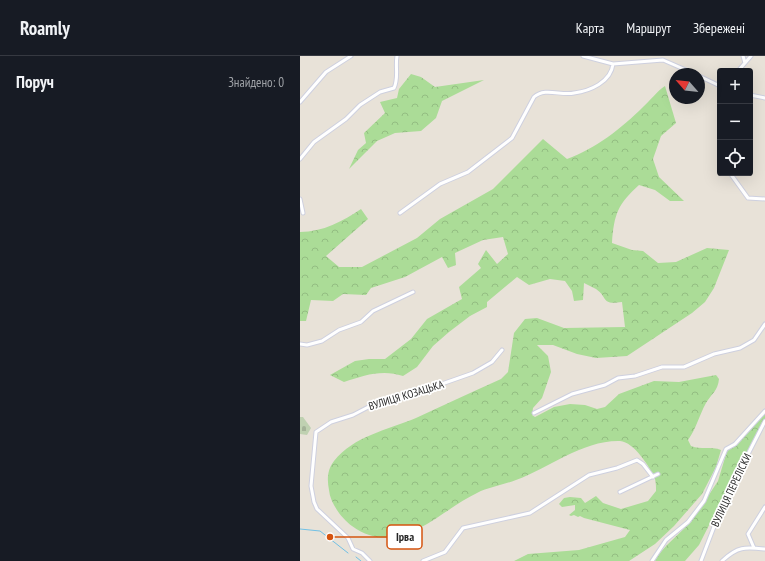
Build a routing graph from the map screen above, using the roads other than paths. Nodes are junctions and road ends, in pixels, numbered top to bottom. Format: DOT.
graph roads {
  1 [pos="351,56"];
  2 [pos="397,56"];
  3 [pos="583,56"];
  4 [pos="743,56"];
  5 [pos="751,56"];
  6 [pos="745,62"];
  7 [pos="613,64"];
  8 [pos="681,68"];
  9 [pos="740,68"];
  10 [pos="705,79"];
  11 [pos="717,85"];
  12 [pos="753,96"];
  13 [pos="765,98"];
  14 [pos="300,102"];
  15 [pos="300,159"];
  16 [pos="732,176"];
  17 [pos="300,199"];
  18 [pos="765,199"];
  19 [pos="303,213"];
  20 [pos="400,213"];
  21 [pos="414,292"];
  22 [pos="765,324"];
  23 [pos="300,344"];
  24 [pos="502,350"];
  25 [pos="765,411"];
  26 [pos="534,413"];
  27 [pos="765,421"];
  28 [pos="658,474"];
  29 [pos="653,477"];
  30 [pos="620,492"];
  31 [pos="765,507"];
  32 [pos="754,548"];
  33 [pos="765,549"];
  34 [pos="370,561"];
  35 [pos="423,561"];
  36 [pos="652,561"];
  37 [pos="701,561"];
  38 [pos="722,561"];
  1 -- 14 [label="street"];
  2 -- 15 [label="street"];
  3 -- 7 [label="street"];
  4 -- 6 [label="street"];
  5 -- 6 [label="street"];
  6 -- 9 [label="street"];
  7 -- 8 [label="street"];
  7 -- 20 [label="street"];
  10 -- 11 [label="street"];
  12 -- 13 [label="street"];
  16 -- 18 [label="street"];
  17 -- 19 [label="street"];
  21 -- 23 [label="street"];
  22 -- 26 [label="street"];
  24 -- 34 [label="street, ВУЛИЦЯ КОЗАЦЬКА"];
  25 -- 36 [label="street"];
  27 -- 37 [label="street, ВУЛИЦЯ ПЕРЕЛІСКИ"];
  28 -- 29 [label="street"];
  29 -- 30 [label="street"];
  29 -- 35 [label="street"];
  31 -- 32 [label="street"];
  32 -- 33 [label="street"];
  32 -- 38 [label="street"];
}
